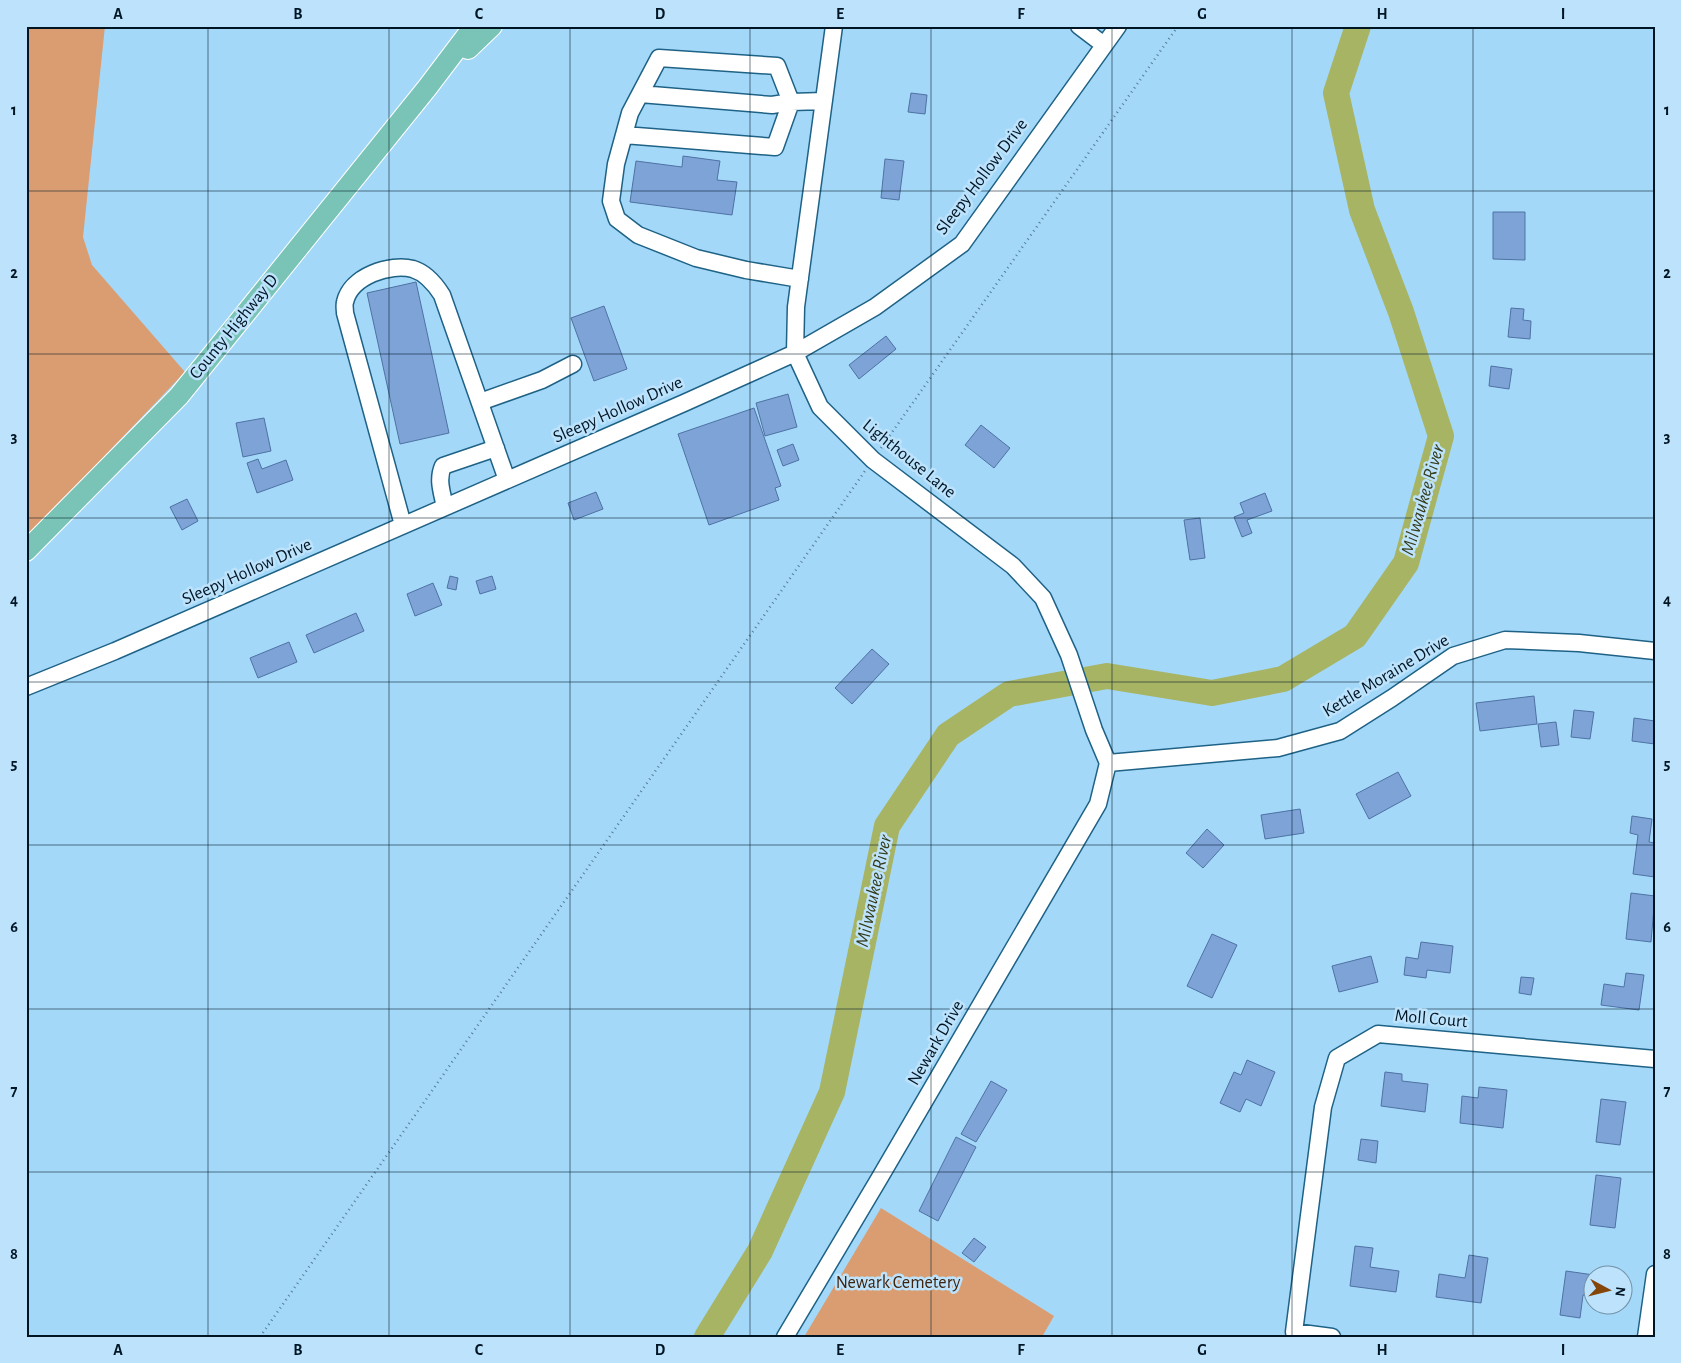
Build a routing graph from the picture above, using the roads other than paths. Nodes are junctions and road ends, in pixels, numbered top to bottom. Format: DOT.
graph roads {
  1 [pos="474,26"];
  2 [pos="492,26"];
  3 [pos="834,26"];
  4 [pos="1079,26"];
  5 [pos="1118,26"];
  6 [pos="1104,45"];
  7 [pos="427,88"];
  8 [pos="640,94"];
  9 [pos="824,101"];
  10 [pos="791,102"];
  11 [pos="624,136"];
  12 [pos="800,279"];
  13 [pos="795,353"];
  14 [pos="573,364"];
  15 [pos="480,402"];
  16 [pos="496,448"];
  17 [pos="507,480"];
  18 [pos="445,507"];
  19 [pos="403,525"];
  20 [pos="26,551"];
  21 [pos="1655,652"];
  22 [pos="26,687"];
  23 [pos="1108,763"];
  24 [pos="1655,1059"];
  25 [pos="1655,1274"];
  26 [pos="785,1337"];
  27 [pos="1332,1337"];
  28 [pos="1646,1337"];
  1 -- 7 [label="main road, County Highway D"];
  2 -- 7 [label="main road, County Highway D"];
  3 -- 9 [label="street, Lighthouse Lane"];
  4 -- 6 [label="street"];
  5 -- 6 [label="street, Sleepy Hollow Drive"];
  6 -- 13 [label="street, Sleepy Hollow Drive"];
  7 -- 20 [label="main road, County Highway D"];
  8 -- 10 [label="street"];
  8 -- 10 [label="street"];
  8 -- 11 [label="street"];
  9 -- 10 [label="street"];
  9 -- 12 [label="street, Lighthouse Lane"];
  10 -- 11 [label="street"];
  11 -- 12 [label="street"];
  12 -- 13 [label="street, Lighthouse Lane"];
  13 -- 17 [label="street, Sleepy Hollow Drive"];
  13 -- 23 [label="street, Lighthouse Lane"];
  14 -- 15 [label="street"];
  15 -- 16 [label="street"];
  15 -- 19 [label="street"];
  16 -- 17 [label="street"];
  16 -- 18 [label="street"];
  17 -- 18 [label="street, Sleepy Hollow Drive"];
  18 -- 19 [label="street, Sleepy Hollow Drive"];
  19 -- 22 [label="street, Sleepy Hollow Drive"];
  21 -- 23 [label="street, Kettle Moraine Drive"];
  23 -- 26 [label="street, Newark Drive"];
  24 -- 27 [label="street, Moll Court"];
  25 -- 28 [label="street"];
}
